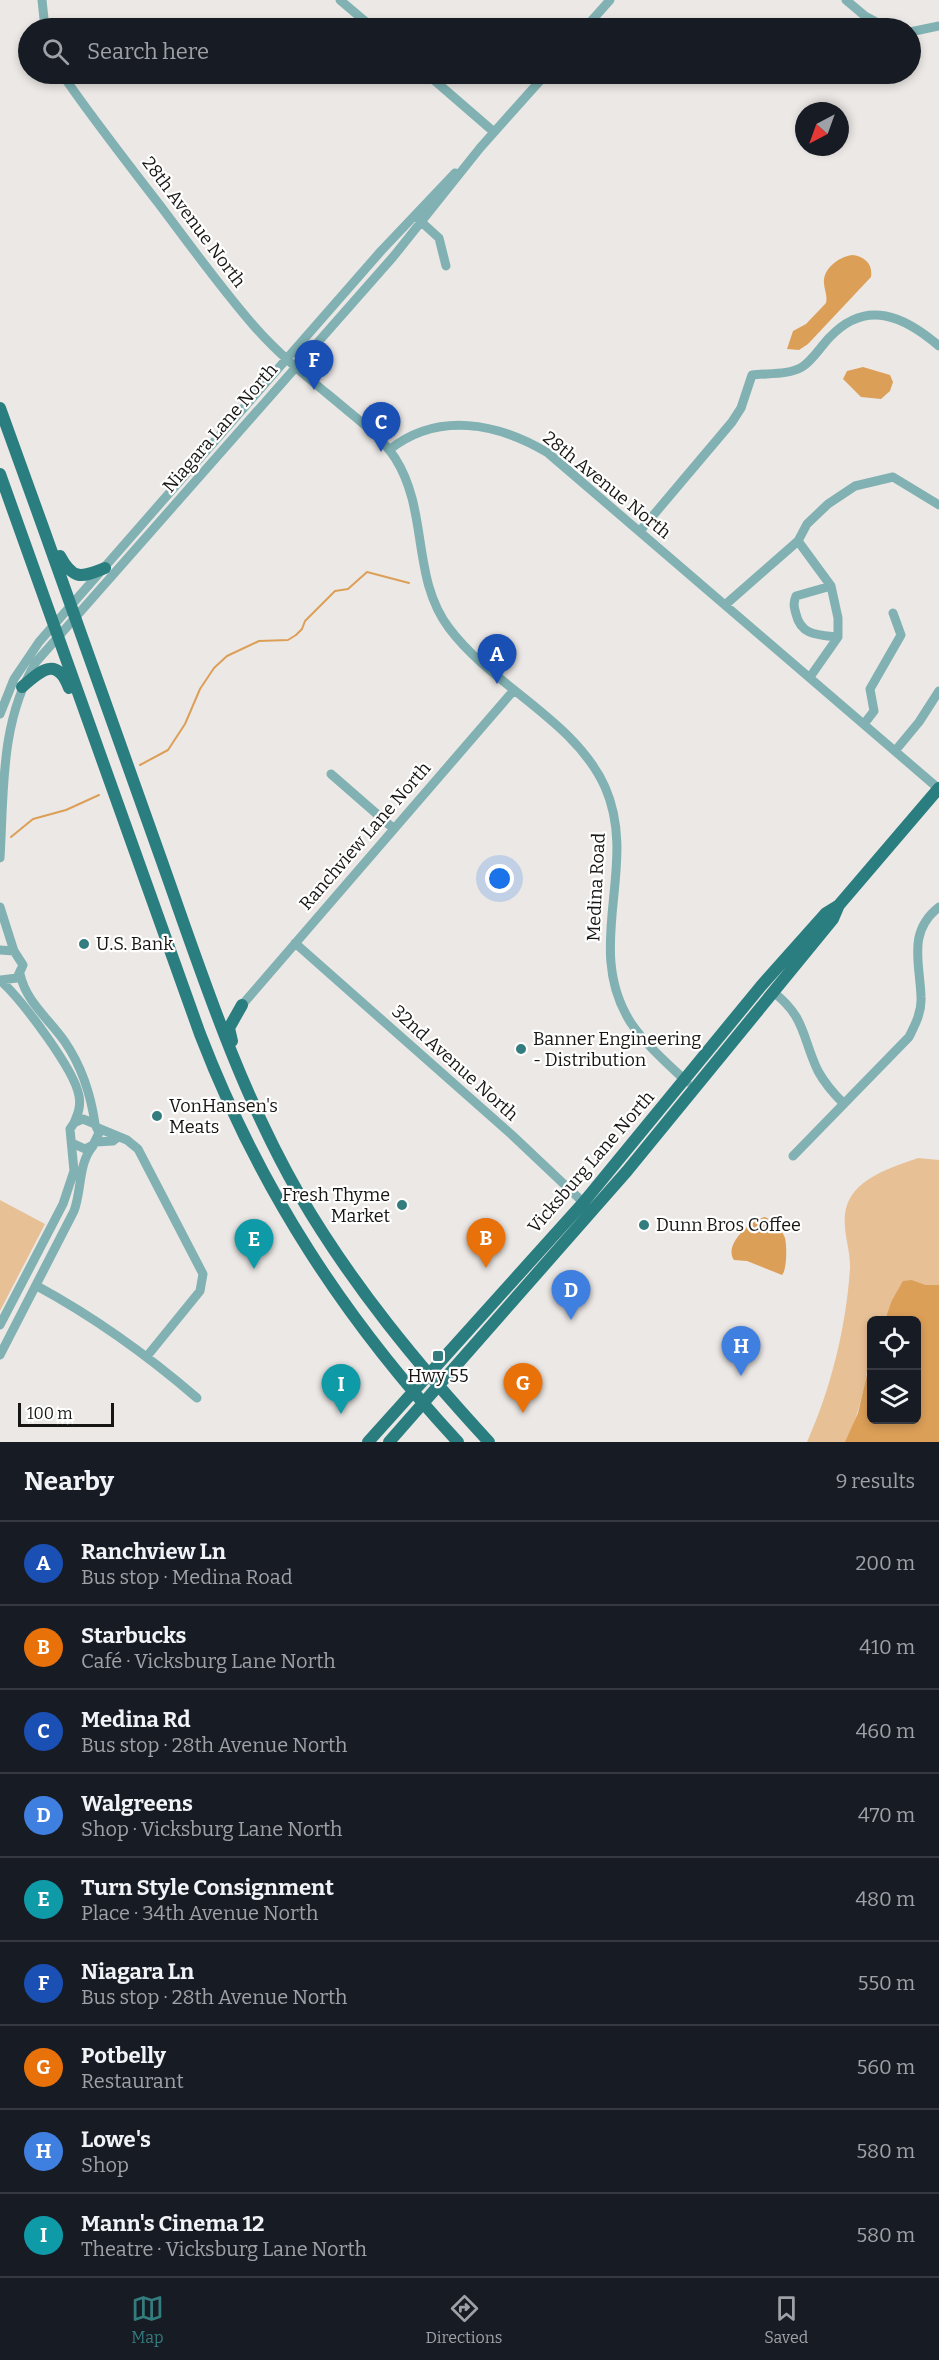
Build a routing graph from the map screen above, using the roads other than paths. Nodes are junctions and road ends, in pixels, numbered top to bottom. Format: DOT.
graph roads {
  1 [pos="42,0"];
  2 [pos="340,0"];
  3 [pos="610,0"];
  4 [pos="846,0"];
  5 [pos="44,18"];
  6 [pos="361,18"];
  7 [pos="594,18"];
  8 [pos="869,18"];
  9 [pos="939,26"];
  10 [pos="921,30"];
  11 [pos="69,84"];
  12 [pos="439,84"];
  13 [pos="537,84"];
  14 [pos="494,132"];
  15 [pos="480,148"];
  16 [pos="414,216"];
  17 [pos="422,222"];
  18 [pos="446,266"];
  19 [pos="939,346"];
  20 [pos="287,358"];
  21 [pos="296,366"];
  22 [pos="0,408"];
  23 [pos="389,450"];
  24 [pos="0,474"];
  25 [pos="939,505"];
  26 [pos="41,523"];
  27 [pos="640,531"];
  28 [pos="798,542"];
  29 [pos="105,568"];
  30 [pos="831,586"];
  31 [pos="725,605"];
  32 [pos="74,612"];
  33 [pos="893,613"];
  34 [pos="56,631"];
  35 [pos="838,637"];
  36 [pos="810,677"];
  37 [pos="22,687"];
  38 [pos="514,690"];
  39 [pos="939,691"];
  40 [pos="0,714"];
  41 [pos="864,724"];
  42 [pos="94,738"];
  43 [pos="894,751"];
  44 [pos="331,774"];
  45 [pos="939,788"];
  46 [pos="1,814"];
  47 [pos="394,829"];
  48 [pos="0,858"];
  49 [pos="839,905"];
  50 [pos="0,907"];
  51 [pos="939,907"];
  52 [pos="295,943"];
  53 [pos="0,950"];
  54 [pos="14,951"];
  55 [pos="20,974"];
  56 [pos="1,980"];
  57 [pos="207,987"];
  58 [pos="772,992"];
  59 [pos="242,1005"];
  60 [pos="684,1079"];
  61 [pos="694,1088"];
  62 [pos="843,1104"];
  63 [pos="260,1117"];
  64 [pos="74,1123"];
  65 [pos="96,1126"];
  66 [pos="118,1137"];
  67 [pos="72,1143"];
  68 [pos="95,1144"];
  69 [pos="794,1156"];
  70 [pos="587,1207"];
  71 [pos="37,1286"];
  72 [pos="0,1325"];
  73 [pos="0,1355"];
  74 [pos="148,1355"];
  75 [pos="428,1374"];
  76 [pos="438,1386"];
  77 [pos="412,1392"];
  78 [pos="197,1398"];
  79 [pos="423,1403"];
  80 [pos="368,1442"];
  81 [pos="389,1442"];
  82 [pos="458,1442"];
  83 [pos="489,1442"];
  1 -- 5 [label="street"];
  2 -- 6 [label="street"];
  3 -- 7 [label="street"];
  4 -- 8 [label="street"];
  9 -- 10 [label="street"];
  11 -- 20 [label="street, 28th Avenue North"];
  12 -- 14 [label="street"];
  13 -- 14 [label="street, Niagara Lane North"];
  14 -- 15 [label="street, Niagara Lane North"];
  15 -- 16 [label="street, Niagara Lane North"];
  15 -- 17 [label="street, Niagara Lane North"];
  16 -- 17 [label="street"];
  16 -- 20 [label="street, Niagara Lane North"];
  17 -- 18 [label="street"];
  17 -- 21 [label="street, Niagara Lane North"];
  19 -- 27 [label="street"];
  20 -- 21 [label="street, 28th Avenue North"];
  20 -- 29 [label="street, Niagara Lane North"];
  21 -- 23 [label="street, 28th Avenue North"];
  21 -- 32 [label="street, Niagara Lane North"];
  22 -- 26 [label="main road"];
  23 -- 27 [label="street, 28th Avenue North"];
  23 -- 38 [label="street, Medina Road"];
  24 -- 34 [label="main road"];
  25 -- 28 [label="street"];
  26 -- 29 [label="main road"];
  26 -- 32 [label="main road"];
  27 -- 31 [label="street, 28th Avenue North"];
  28 -- 30 [label="street"];
  28 -- 31 [label="street"];
  29 -- 32 [label="street, Niagara Lane North"];
  30 -- 35 [label="street"];
  30 -- 35 [label="street"];
  31 -- 36 [label="street, 28th Avenue North"];
  32 -- 34 [label="street"];
  32 -- 57 [label="main road"];
  33 -- 41 [label="street"];
  34 -- 37 [label="street"];
  34 -- 40 [label="street"];
  34 -- 42 [label="main road"];
  35 -- 36 [label="street"];
  36 -- 41 [label="street, 28th Avenue North"];
  37 -- 42 [label="main road"];
  37 -- 46 [label="street"];
  38 -- 47 [label="street, Ranchview Lane North"];
  38 -- 60 [label="street, Medina Road"];
  39 -- 43 [label="street"];
  41 -- 43 [label="street, 28th Avenue North"];
  42 -- 77 [label="main road"];
  43 -- 45 [label="street, 28th Avenue North"];
  44 -- 47 [label="street"];
  45 -- 49 [label="main road, Vicksburg Lane North"];
  46 -- 48 [label="street"];
  47 -- 52 [label="street, Ranchview Lane North"];
  49 -- 58 [label="main road, Vicksburg Lane North"];
  49 -- 60 [label="main road, Vicksburg Lane North"];
  50 -- 54 [label="street"];
  51 -- 62 [label="street"];
  52 -- 59 [label="street, Ranchview Lane North"];
  52 -- 70 [label="street, 32nd Avenue North"];
  53 -- 54 [label="street"];
  54 -- 55 [label="street"];
  55 -- 56 [label="street"];
  55 -- 65 [label="street"];
  56 -- 64 [label="street"];
  57 -- 59 [label="main road"];
  57 -- 63 [label="main road"];
  58 -- 61 [label="main road, Vicksburg Lane North"];
  58 -- 62 [label="street"];
  59 -- 63 [label="main road"];
  60 -- 61 [label="street, Medina Road"];
  60 -- 70 [label="main road, Vicksburg Lane North"];
  61 -- 70 [label="main road, Vicksburg Lane North"];
  62 -- 69 [label="street"];
  63 -- 75 [label="main road"];
  64 -- 65 [label="street"];
  64 -- 67 [label="street"];
  65 -- 66 [label="street"];
  65 -- 68 [label="street"];
  66 -- 68 [label="street"];
  66 -- 74 [label="street"];
  67 -- 68 [label="street"];
  67 -- 72 [label="street"];
  68 -- 71 [label="street"];
  70 -- 75 [label="main road, Vicksburg Lane North"];
  70 -- 76 [label="main road, Vicksburg Lane North"];
  71 -- 73 [label="street"];
  71 -- 74 [label="street"];
  74 -- 78 [label="street"];
  75 -- 76 [label="main road"];
  75 -- 77 [label="main road, Vicksburg Lane North"];
  76 -- 79 [label="main road, Vicksburg Lane North"];
  76 -- 83 [label="main road"];
  77 -- 79 [label="main road"];
  77 -- 80 [label="main road, Vicksburg Lane North"];
  79 -- 81 [label="main road, Vicksburg Lane North"];
  79 -- 82 [label="main road"];
}
